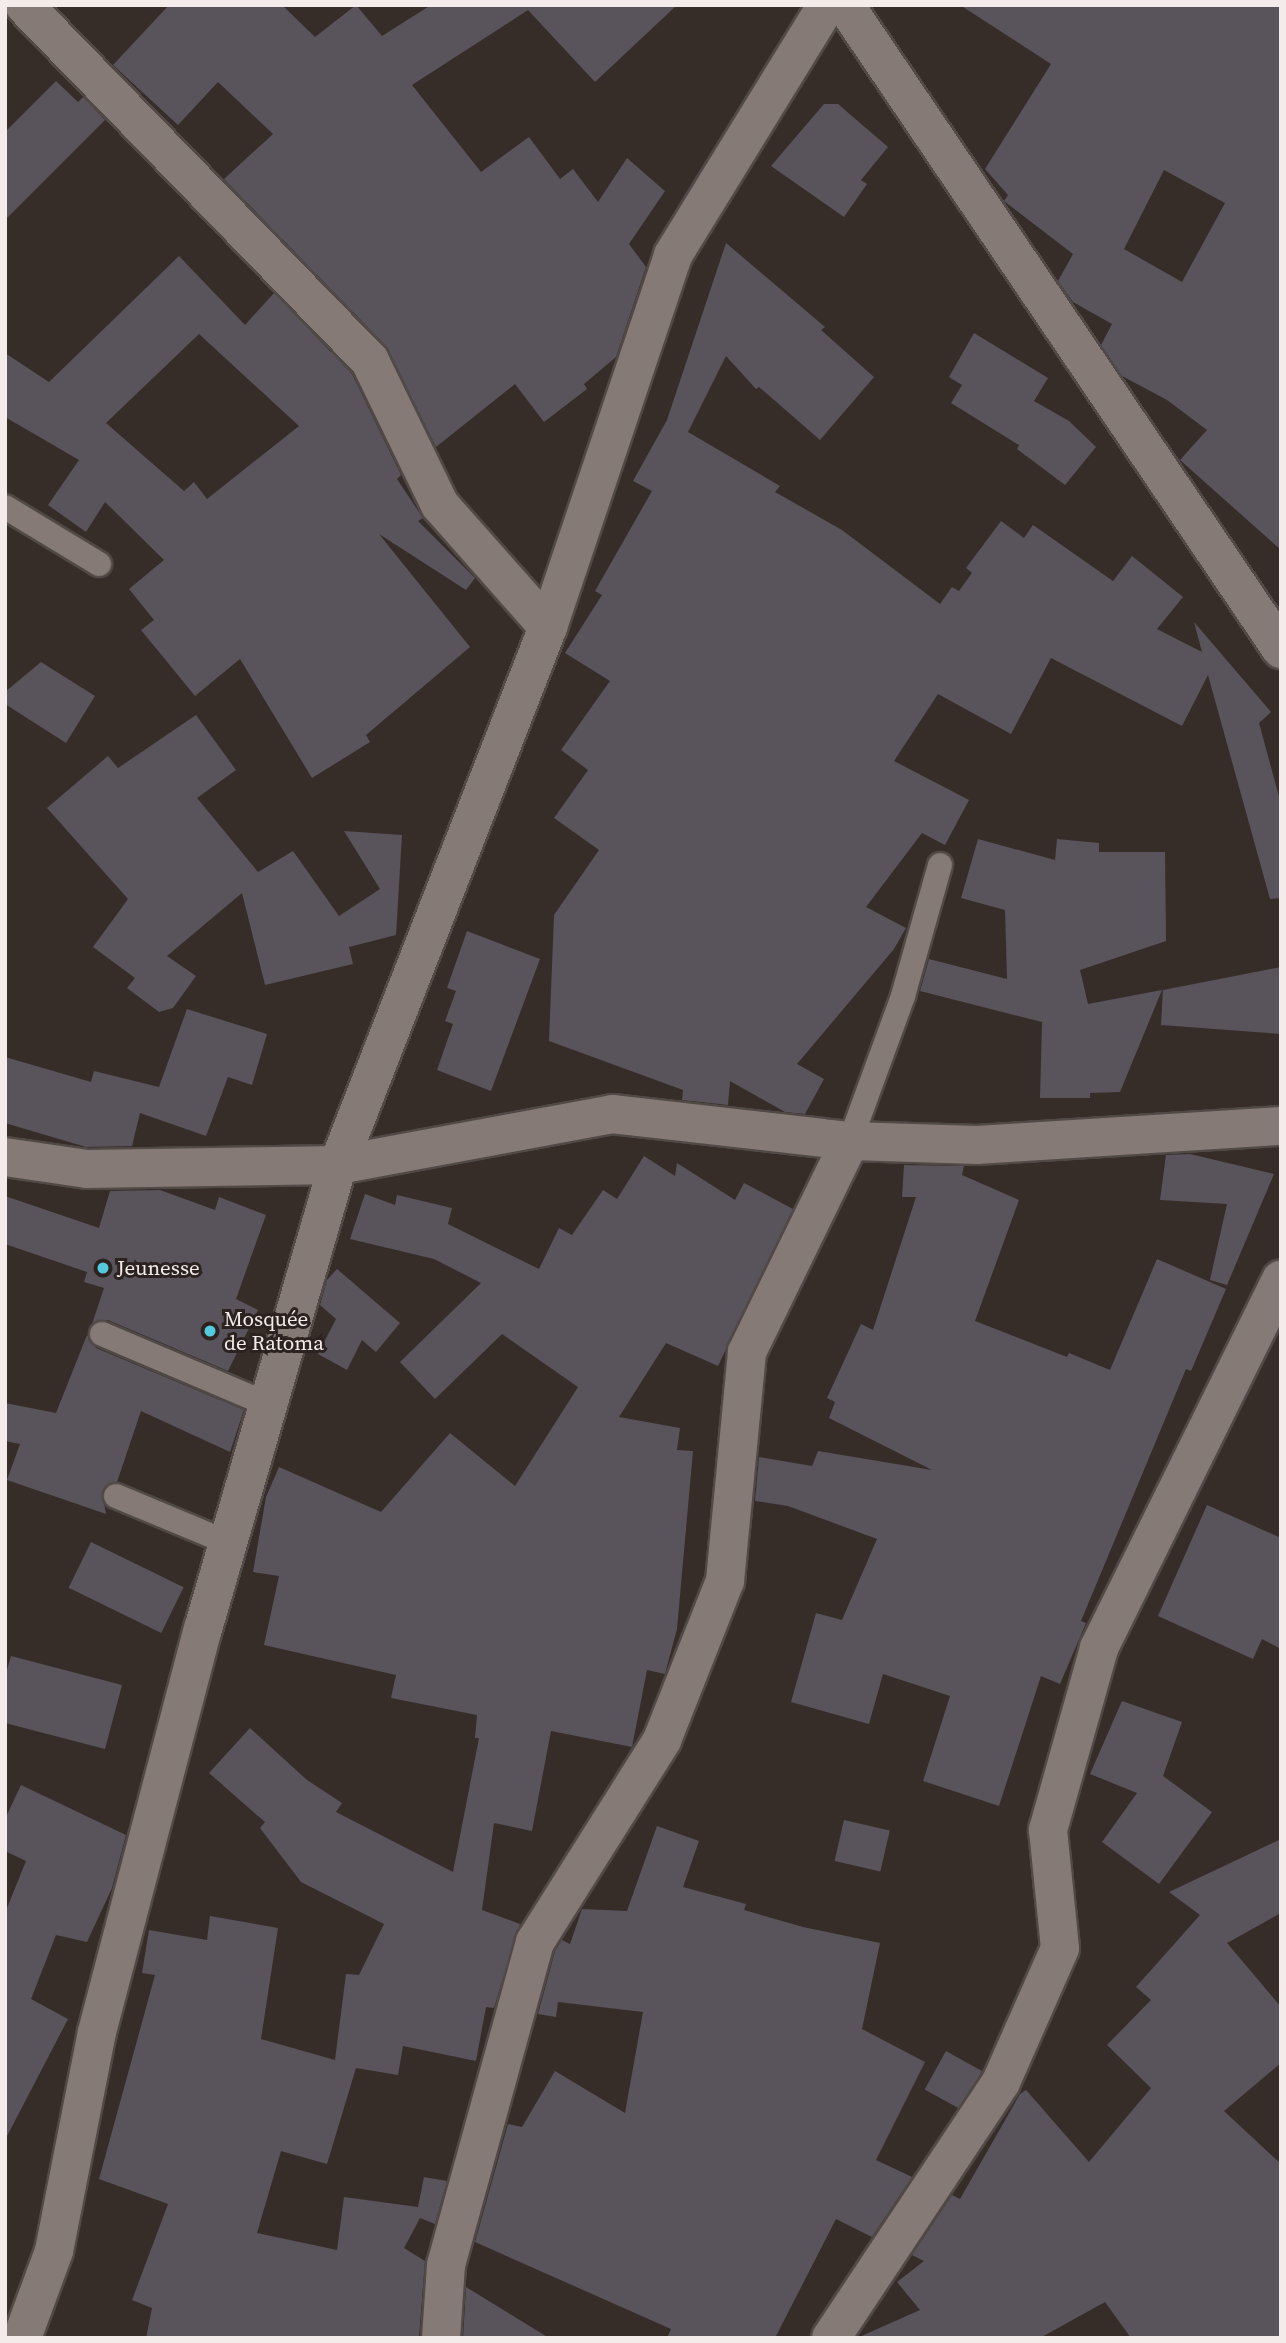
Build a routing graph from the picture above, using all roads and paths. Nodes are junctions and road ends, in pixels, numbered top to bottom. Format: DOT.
graph roads {
  1 [pos="24,5"];
  2 [pos="827,5"];
  3 [pos="845,5"];
  4 [pos="5,507"];
  5 [pos="99,564"];
  6 [pos="548,626"];
  7 [pos="1281,649"];
  8 [pos="940,865"];
  9 [pos="1281,1125"];
  10 [pos="850,1140"];
  11 [pos="5,1157"];
  12 [pos="338,1165"];
  13 [pos="1281,1280"];
  14 [pos="102,1334"];
  15 [pos="269,1405"];
  16 [pos="117,1496"];
  17 [pos="229,1543"];
  18 [pos="22,2338"];
  19 [pos="441,2338"];
  20 [pos="831,2338"];
  1 -- 6 [label="street"];
  2 -- 6 [label="street"];
  3 -- 7 [label="street"];
  4 -- 5 [label="lane"];
  6 -- 12 [label="street"];
  8 -- 10 [label="lane"];
  9 -- 10 [label="street"];
  10 -- 12 [label="street"];
  10 -- 19 [label="street"];
  11 -- 12 [label="street"];
  12 -- 15 [label="street"];
  13 -- 20 [label="street"];
  14 -- 15 [label="lane"];
  15 -- 17 [label="street"];
  16 -- 17 [label="lane"];
  17 -- 18 [label="street"];
}
